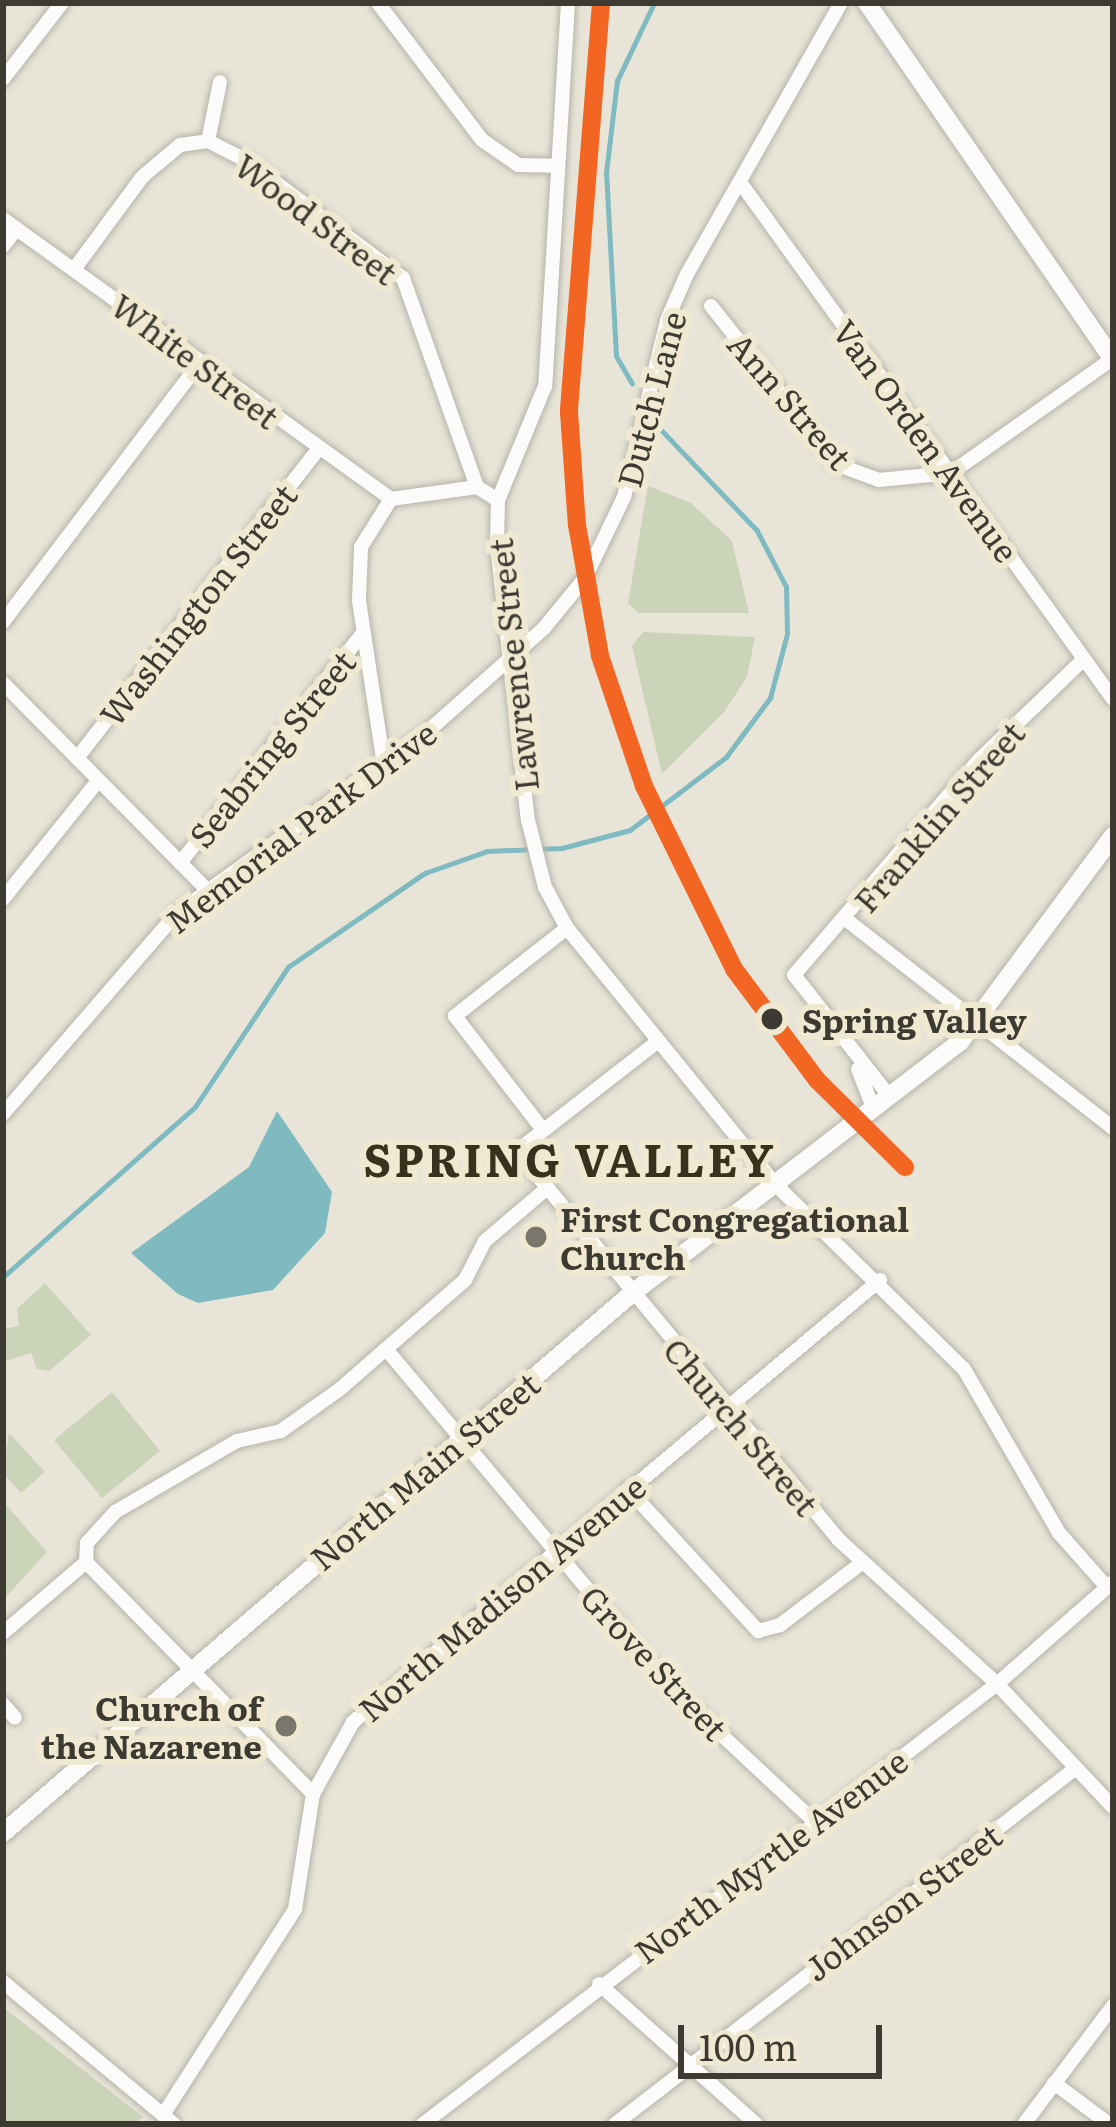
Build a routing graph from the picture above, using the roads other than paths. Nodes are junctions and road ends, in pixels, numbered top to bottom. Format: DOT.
graph roads {
  1 [pos="62,3"];
  2 [pos="378,3"];
  3 [pos="568,3"];
  4 [pos="841,3"];
  5 [pos="867,3"];
  6 [pos="3,79"];
  7 [pos="220,82"];
  8 [pos="208,140"];
  9 [pos="557,166"];
  10 [pos="740,182"];
  11 [pos="3,219"];
  12 [pos="16,229"];
  13 [pos="3,246"];
  14 [pos="75,268"];
  15 [pos="712,305"];
  16 [pos="1113,359"];
  17 [pos="200,362"];
  18 [pos="317,451"];
  19 [pos="951,473"];
  20 [pos="477,487"];
  21 [pos="391,500"];
  22 [pos="498,500"];
  23 [pos="3,622"];
  24 [pos="363,633"];
  25 [pos="512,656"];
  26 [pos="1084,659"];
  27 [pos="3,683"];
  28 [pos="1113,699"];
  29 [pos="77,758"];
  30 [pos="384,766"];
  31 [pos="98,781"];
  32 [pos="1113,836"];
  33 [pos="180,863"];
  34 [pos="9,880"];
  35 [pos="207,890"];
  36 [pos="3,899"];
  37 [pos="848,921"];
  38 [pos="567,928"];
  39 [pos="979,1023"];
  40 [pos="657,1042"];
  41 [pos="882,1103"];
  42 [pos="3,1114"];
  43 [pos="1110,1122"];
  44 [pos="543,1130"];
  45 [pos="775,1184"];
  46 [pos="546,1189"];
  47 [pos="880,1280"];
  48 [pos="630,1295"];
  49 [pos="386,1349"];
  50 [pos="727,1407"];
  51 [pos="461,1440"];
  52 [pos="628,1489"];
  53 [pos="555,1551"];
  54 [pos="86,1562"];
  55 [pos="863,1562"];
  56 [pos="1110,1584"];
  57 [pos="3,1633"];
  58 [pos="188,1670"];
  59 [pos="997,1684"];
  60 [pos="3,1704"];
  61 [pos="15,1718"];
  62 [pos="1076,1768"];
  63 [pos="314,1794"];
  64 [pos="1113,1807"];
  65 [pos="814,1821"];
  66 [pos="3,1833"];
  67 [pos="3,1982"];
  68 [pos="599,1984"];
  69 [pos="1113,2006"];
  70 [pos="688,2063"];
  71 [pos="1054,2083"];
  72 [pos="166,2121"];
  73 [pos="423,2124"];
  74 [pos="615,2124"];
  75 [pos="756,2124"];
  76 [pos="1024,2124"];
  77 [pos="1109,2124"];
  1 -- 6 [label="street"];
  2 -- 9 [label="street"];
  3 -- 9 [label="street, Lawrence Street"];
  4 -- 10 [label="street, Dutch Lane"];
  5 -- 16 [label="main road"];
  7 -- 8 [label="street"];
  8 -- 14 [label="street, Wood Street"];
  8 -- 20 [label="street, Wood Street"];
  9 -- 22 [label="street, Lawrence Street"];
  10 -- 19 [label="street, Van Orden Avenue"];
  10 -- 25 [label="street, Dutch Lane"];
  11 -- 12 [label="street, White Street"];
  12 -- 13 [label="street"];
  12 -- 14 [label="street, White Street"];
  14 -- 17 [label="street, White Street"];
  15 -- 19 [label="street, Ann Street"];
  16 -- 19 [label="street"];
  17 -- 18 [label="street, White Street"];
  17 -- 23 [label="street"];
  18 -- 21 [label="street, White Street"];
  18 -- 29 [label="street, Washington Street"];
  19 -- 26 [label="street, Van Orden Avenue"];
  20 -- 21 [label="street"];
  20 -- 22 [label="street"];
  21 -- 24 [label="street"];
  22 -- 25 [label="street, Lawrence Street"];
  24 -- 30 [label="street"];
  24 -- 33 [label="street, Seabring Street"];
  25 -- 30 [label="street, Memorial Park Drive"];
  25 -- 38 [label="street, Lawrence Street"];
  26 -- 28 [label="street, Van Orden Avenue"];
  26 -- 37 [label="street, Franklin Street"];
  27 -- 29 [label="street"];
  29 -- 31 [label="street"];
  30 -- 35 [label="street, Memorial Park Drive"];
  31 -- 33 [label="street"];
  31 -- 34 [label="street"];
  32 -- 39 [label="main road, North Main Street"];
  33 -- 35 [label="street"];
  34 -- 36 [label="street"];
  35 -- 42 [label="street, Memorial Park Drive"];
  37 -- 39 [label="street"];
  37 -- 41 [label="street, Franklin Street"];
  38 -- 40 [label="street, Lawrence Street"];
  38 -- 44 [label="street"];
  39 -- 41 [label="main road, North Main Street"];
  39 -- 43 [label="street"];
  40 -- 44 [label="street"];
  40 -- 45 [label="street, Lawrence Street"];
  41 -- 45 [label="main road, North Main Street"];
  44 -- 46 [label="street, Church Street"];
  45 -- 47 [label="street, Lawrence Street"];
  45 -- 48 [label="main road, North Main Street"];
  46 -- 48 [label="street, Church Street"];
  46 -- 49 [label="street"];
  47 -- 50 [label="street, North Madison Avenue"];
  47 -- 56 [label="street, Lawrence Street"];
  48 -- 50 [label="street, Church Street"];
  48 -- 51 [label="main road, North Main Street"];
  49 -- 51 [label="street, Grove Street"];
  49 -- 54 [label="street"];
  50 -- 52 [label="street, North Madison Avenue"];
  50 -- 55 [label="street, Church Street"];
  51 -- 53 [label="street, Grove Street"];
  51 -- 58 [label="main road, North Main Street"];
  52 -- 53 [label="street, North Madison Avenue"];
  52 -- 55 [label="street"];
  53 -- 63 [label="street, North Madison Avenue"];
  53 -- 65 [label="street, Grove Street"];
  54 -- 57 [label="street"];
  54 -- 58 [label="street"];
  55 -- 59 [label="street, Church Street"];
  56 -- 59 [label="street, North Myrtle Avenue"];
  58 -- 63 [label="street"];
  58 -- 66 [label="main road, North Main Street"];
  59 -- 62 [label="street, Church Street"];
  59 -- 65 [label="street, North Myrtle Avenue"];
  60 -- 61 [label="street"];
  62 -- 64 [label="street, Church Street"];
  62 -- 70 [label="street, Johnson Street"];
  63 -- 72 [label="street, North Madison Avenue"];
  65 -- 68 [label="street, North Myrtle Avenue"];
  67 -- 72 [label="street"];
  68 -- 70 [label="street"];
  68 -- 73 [label="street, North Myrtle Avenue"];
  69 -- 71 [label="street"];
  70 -- 74 [label="street, Johnson Street"];
  70 -- 75 [label="street"];
  71 -- 76 [label="street"];
  71 -- 77 [label="street"];
}
